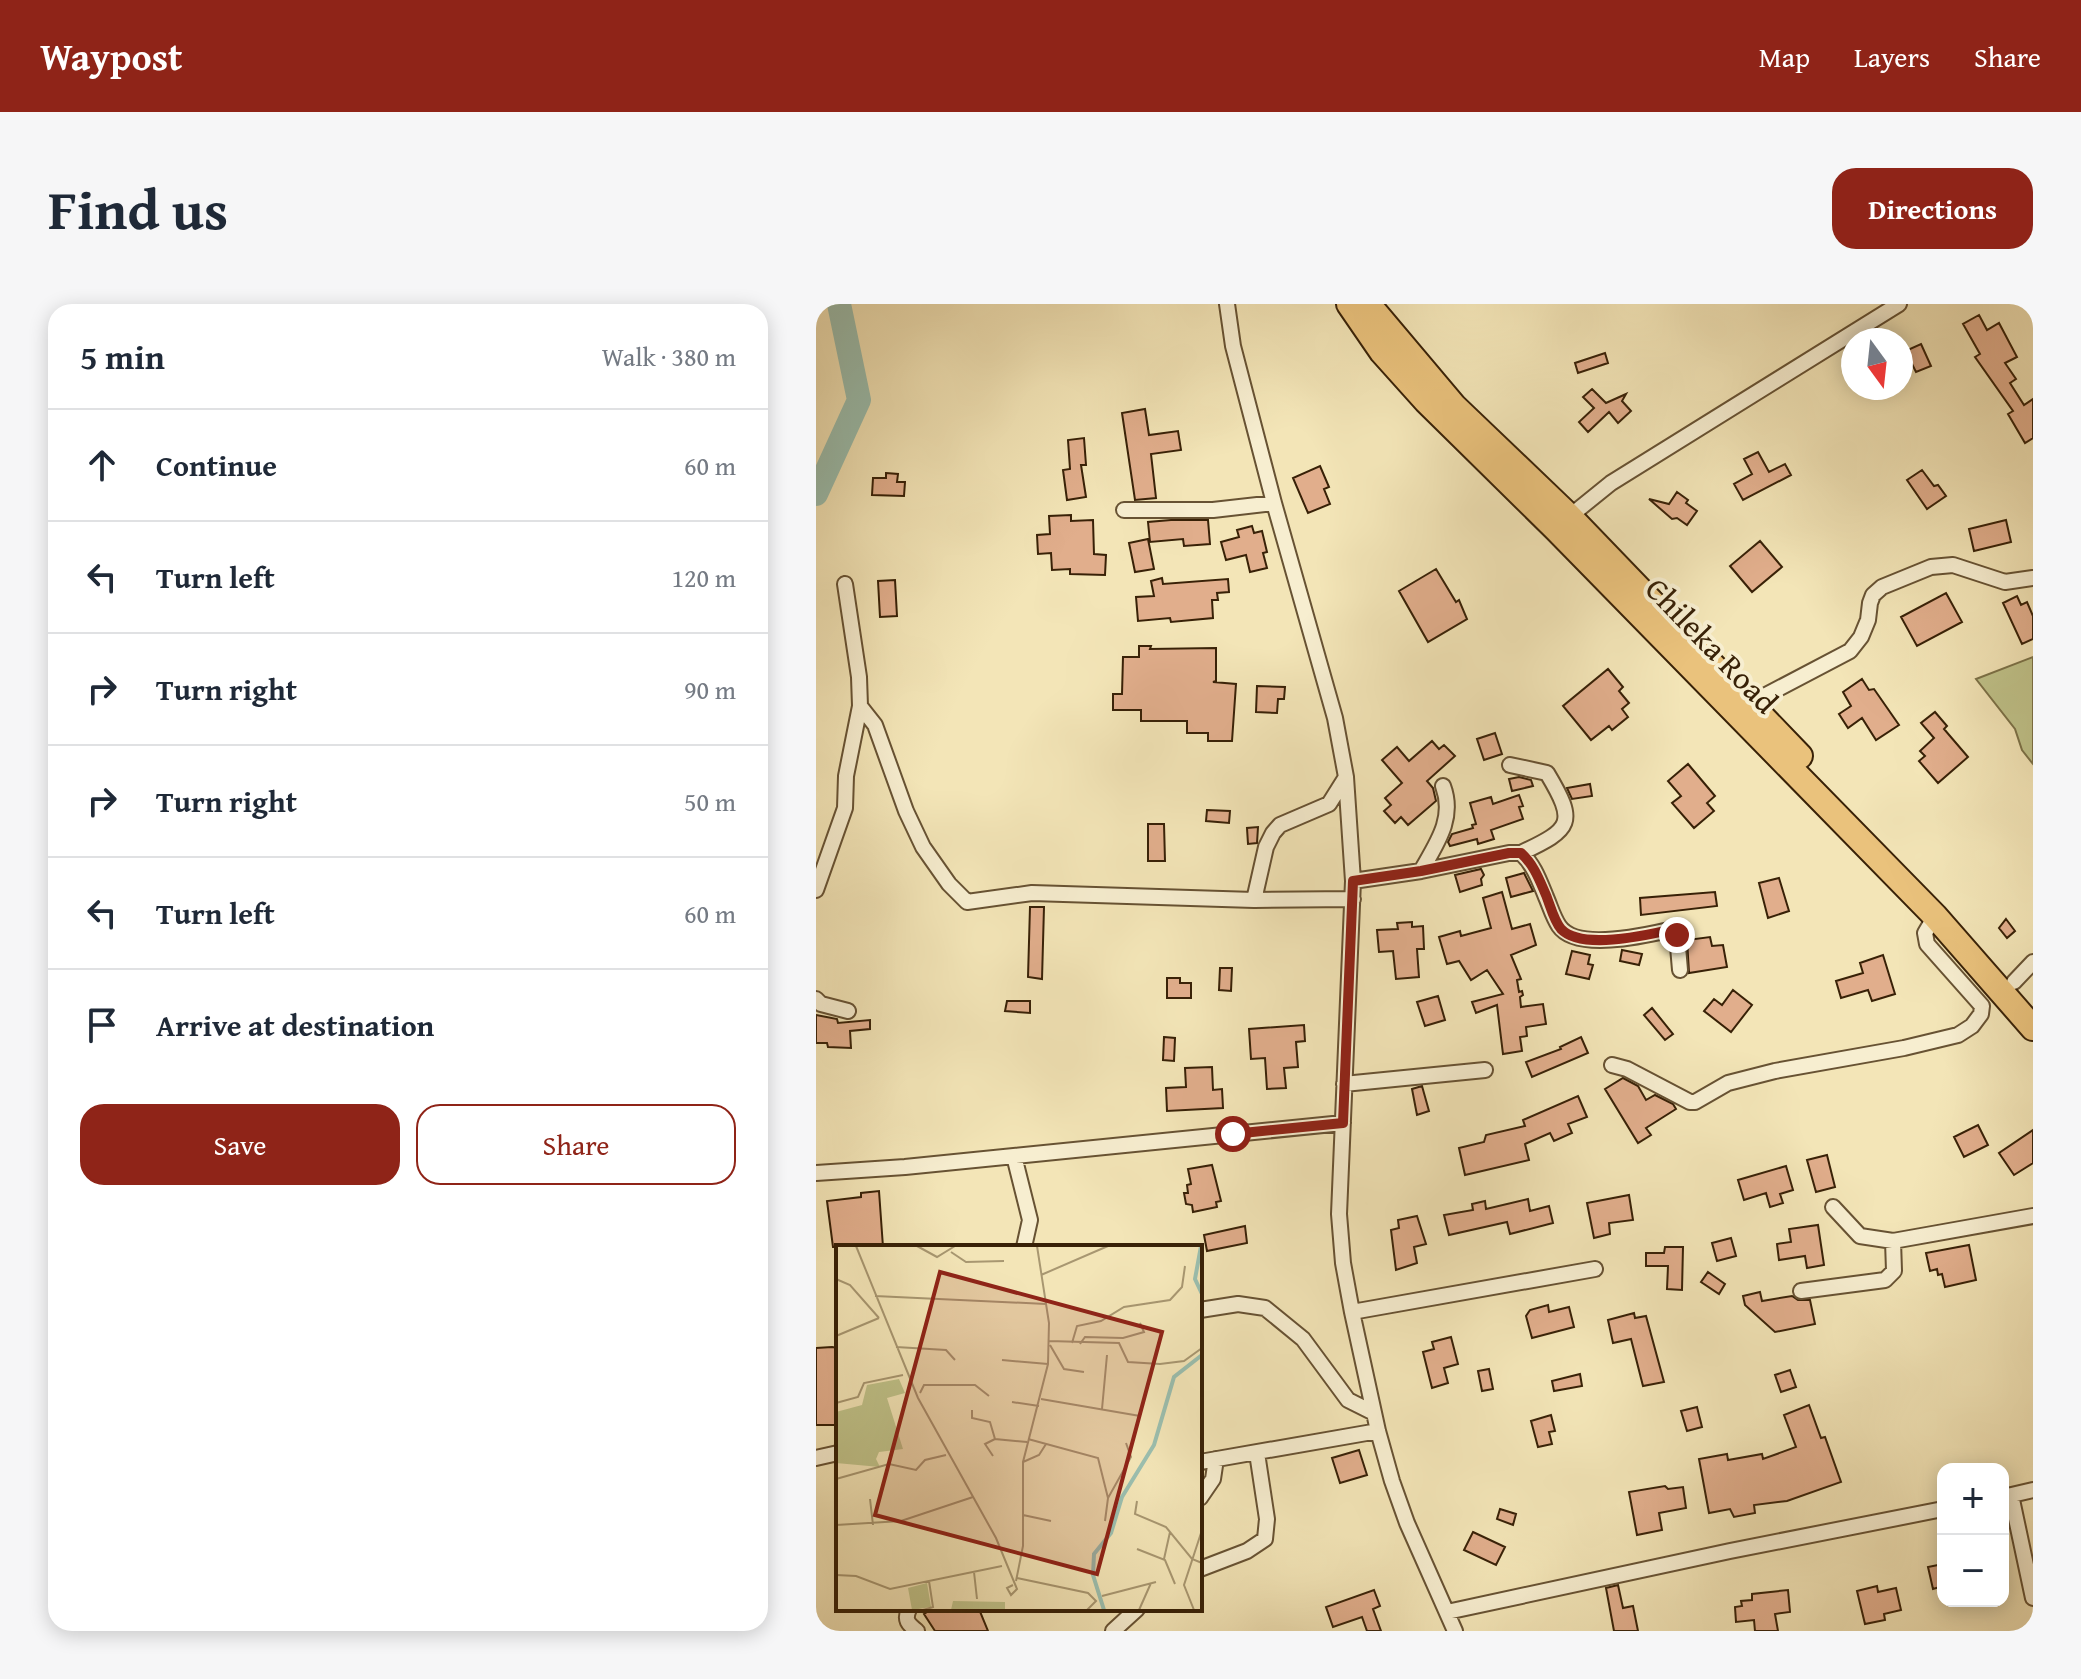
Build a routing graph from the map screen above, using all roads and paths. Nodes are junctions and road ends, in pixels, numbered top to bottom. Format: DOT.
graph roads {
  1 [pos="1227,304"];
  2 [pos="1349,304"];
  3 [pos="1368,304"];
  4 [pos="1899,304"];
  5 [pos="1274,503"];
  6 [pos="1124,510"];
  7 [pos="1563,523"];
  8 [pos="2033,578"];
  9 [pos="845,584"];
  10 [pos="1749,704"];
  11 [pos="860,706"];
  12 [pos="1510,765"];
  13 [pos="1346,777"];
  14 [pos="1443,786"];
  15 [pos="1521,853"];
  16 [pos="1421,871"];
  17 [pos="1353,881"];
  18 [pos="816,890"];
  19 [pos="1353,899"];
  20 [pos="1254,900"];
  21 [pos="1935,916"];
  22 [pos="1680,970"];
  23 [pos="2026,975"];
  24 [pos="816,999"];
  25 [pos="2033,1003"];
  26 [pos="848,1011"];
  27 [pos="2033,1028"];
  28 [pos="1612,1065"];
  29 [pos="1485,1070"];
  30 [pos="1344,1084"];
  31 [pos="1343,1123"];
  32 [pos="1014,1156"];
  33 [pos="816,1173"];
  34 [pos="1833,1207"];
  35 [pos="2033,1216"];
  36 [pos="1893,1241"];
  37 [pos="1024,1245"];
  38 [pos="1595,1269"];
  39 [pos="1801,1291"];
  40 [pos="1202,1310"];
  41 [pos="1352,1312"];
  42 [pos="1374,1413"];
  43 [pos="1378,1431"];
  44 [pos="836,1453"];
  45 [pos="1257,1453"];
  46 [pos="816,1458"];
  47 [pos="1216,1459"];
  48 [pos="1202,1462"];
  49 [pos="2033,1490"];
  50 [pos="1202,1495"];
  51 [pos="2009,1496"];
  52 [pos="2009,1504"];
  53 [pos="1937,1510"];
  54 [pos="1202,1568"];
  55 [pos="2033,1598"];
  56 [pos="908,1611"];
  57 [pos="1135,1611"];
  58 [pos="1447,1612"];
  59 [pos="917,1631"];
  60 [pos="1113,1631"];
  61 [pos="1455,1631"];
  1 -- 5 [label="street"];
  2 -- 7 [label="highway, Chileka Road"];
  3 -- 7 [label="highway, Chileka Road"];
  4 -- 7 [label="street"];
  5 -- 6 [label="street"];
  5 -- 13 [label="street"];
  7 -- 10 [label="highway, Chileka Road"];
  7 -- 21 [label="highway, Chileka Road"];
  8 -- 10 [label="street"];
  9 -- 11 [label="street"];
  10 -- 23 [label="highway, Chileka Road"];
  11 -- 18 [label="street"];
  11 -- 20 [label="street"];
  12 -- 15 [label="street"];
  13 -- 17 [label="street"];
  13 -- 20 [label="street"];
  14 -- 16 [label="street"];
  15 -- 16 [label="street"];
  15 -- 22 [label="street"];
  16 -- 17 [label="street"];
  17 -- 19 [label="street"];
  19 -- 20 [label="street"];
  19 -- 30 [label="street"];
  21 -- 27 [label="highway, Chileka Road"];
  21 -- 28 [label="street"];
  23 -- 25 [label="highway, Chileka Road"];
  24 -- 26 [label="street"];
  29 -- 30 [label="street"];
  30 -- 31 [label="street"];
  31 -- 32 [label="street"];
  31 -- 41 [label="street"];
  32 -- 33 [label="street"];
  32 -- 37 [label="street"];
  34 -- 36 [label="street"];
  35 -- 36 [label="street"];
  36 -- 39 [label="street"];
  38 -- 41 [label="street"];
  40 -- 42 [label="street"];
  41 -- 42 [label="street"];
  42 -- 43 [label="street"];
  43 -- 45 [label="street"];
  43 -- 58 [label="street"];
  44 -- 46 [label="street"];
  45 -- 47 [label="street"];
  45 -- 54 [label="street"];
  47 -- 48 [label="street"];
  47 -- 50 [label="street"];
  49 -- 51 [label="street"];
  52 -- 55 [label="street"];
  53 -- 58 [label="street"];
  56 -- 59 [label="street"];
  57 -- 60 [label="street"];
  58 -- 61 [label="street"];
}
